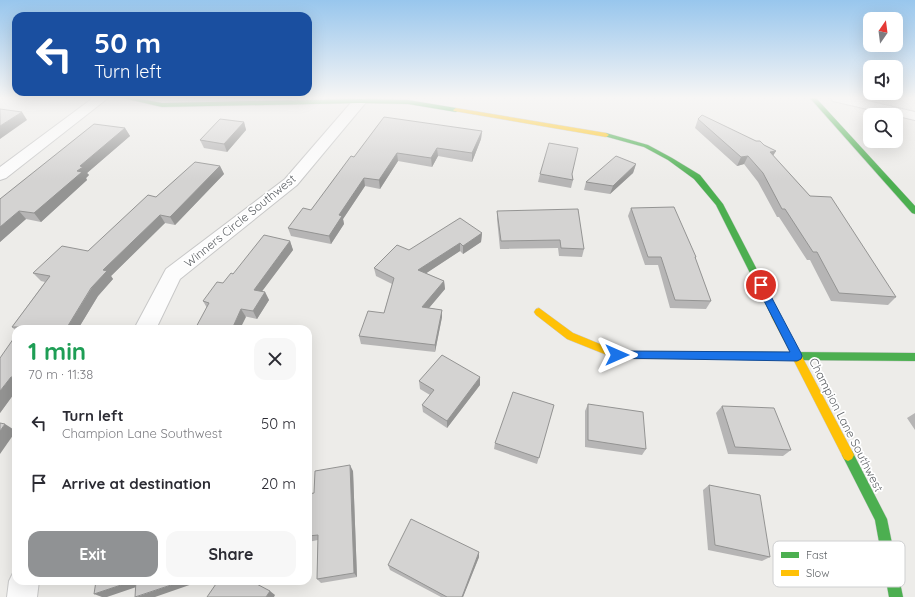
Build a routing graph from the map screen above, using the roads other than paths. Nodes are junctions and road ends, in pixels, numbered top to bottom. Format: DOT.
graph roads {
  1 [pos="64,126"];
  2 [pos="339,126"];
  3 [pos="549,126"];
  4 [pos="838,126"];
  5 [pos="0,175"];
  6 [pos="915,211"];
  7 [pos="539,312"];
  8 [pos="147,325"];
  9 [pos="797,356"];
  10 [pos="915,357"];
  11 [pos="885,541"];
  12 [pos="24,585"];
  13 [pos="894,587"];
  14 [pos="22,597"];
  15 [pos="896,597"];
  1 -- 5 [label="street"];
  2 -- 8 [label="street, Winners Circle Southwest"];
  3 -- 9 [label="street, Champion Lane Southwest"];
  4 -- 6 [label="street"];
  7 -- 9 [label="street"];
  9 -- 10 [label="street"];
  9 -- 11 [label="street, Champion Lane Southwest"];
  12 -- 14 [label="street"];
  13 -- 15 [label="street, Champion Lane Southwest"];
}
